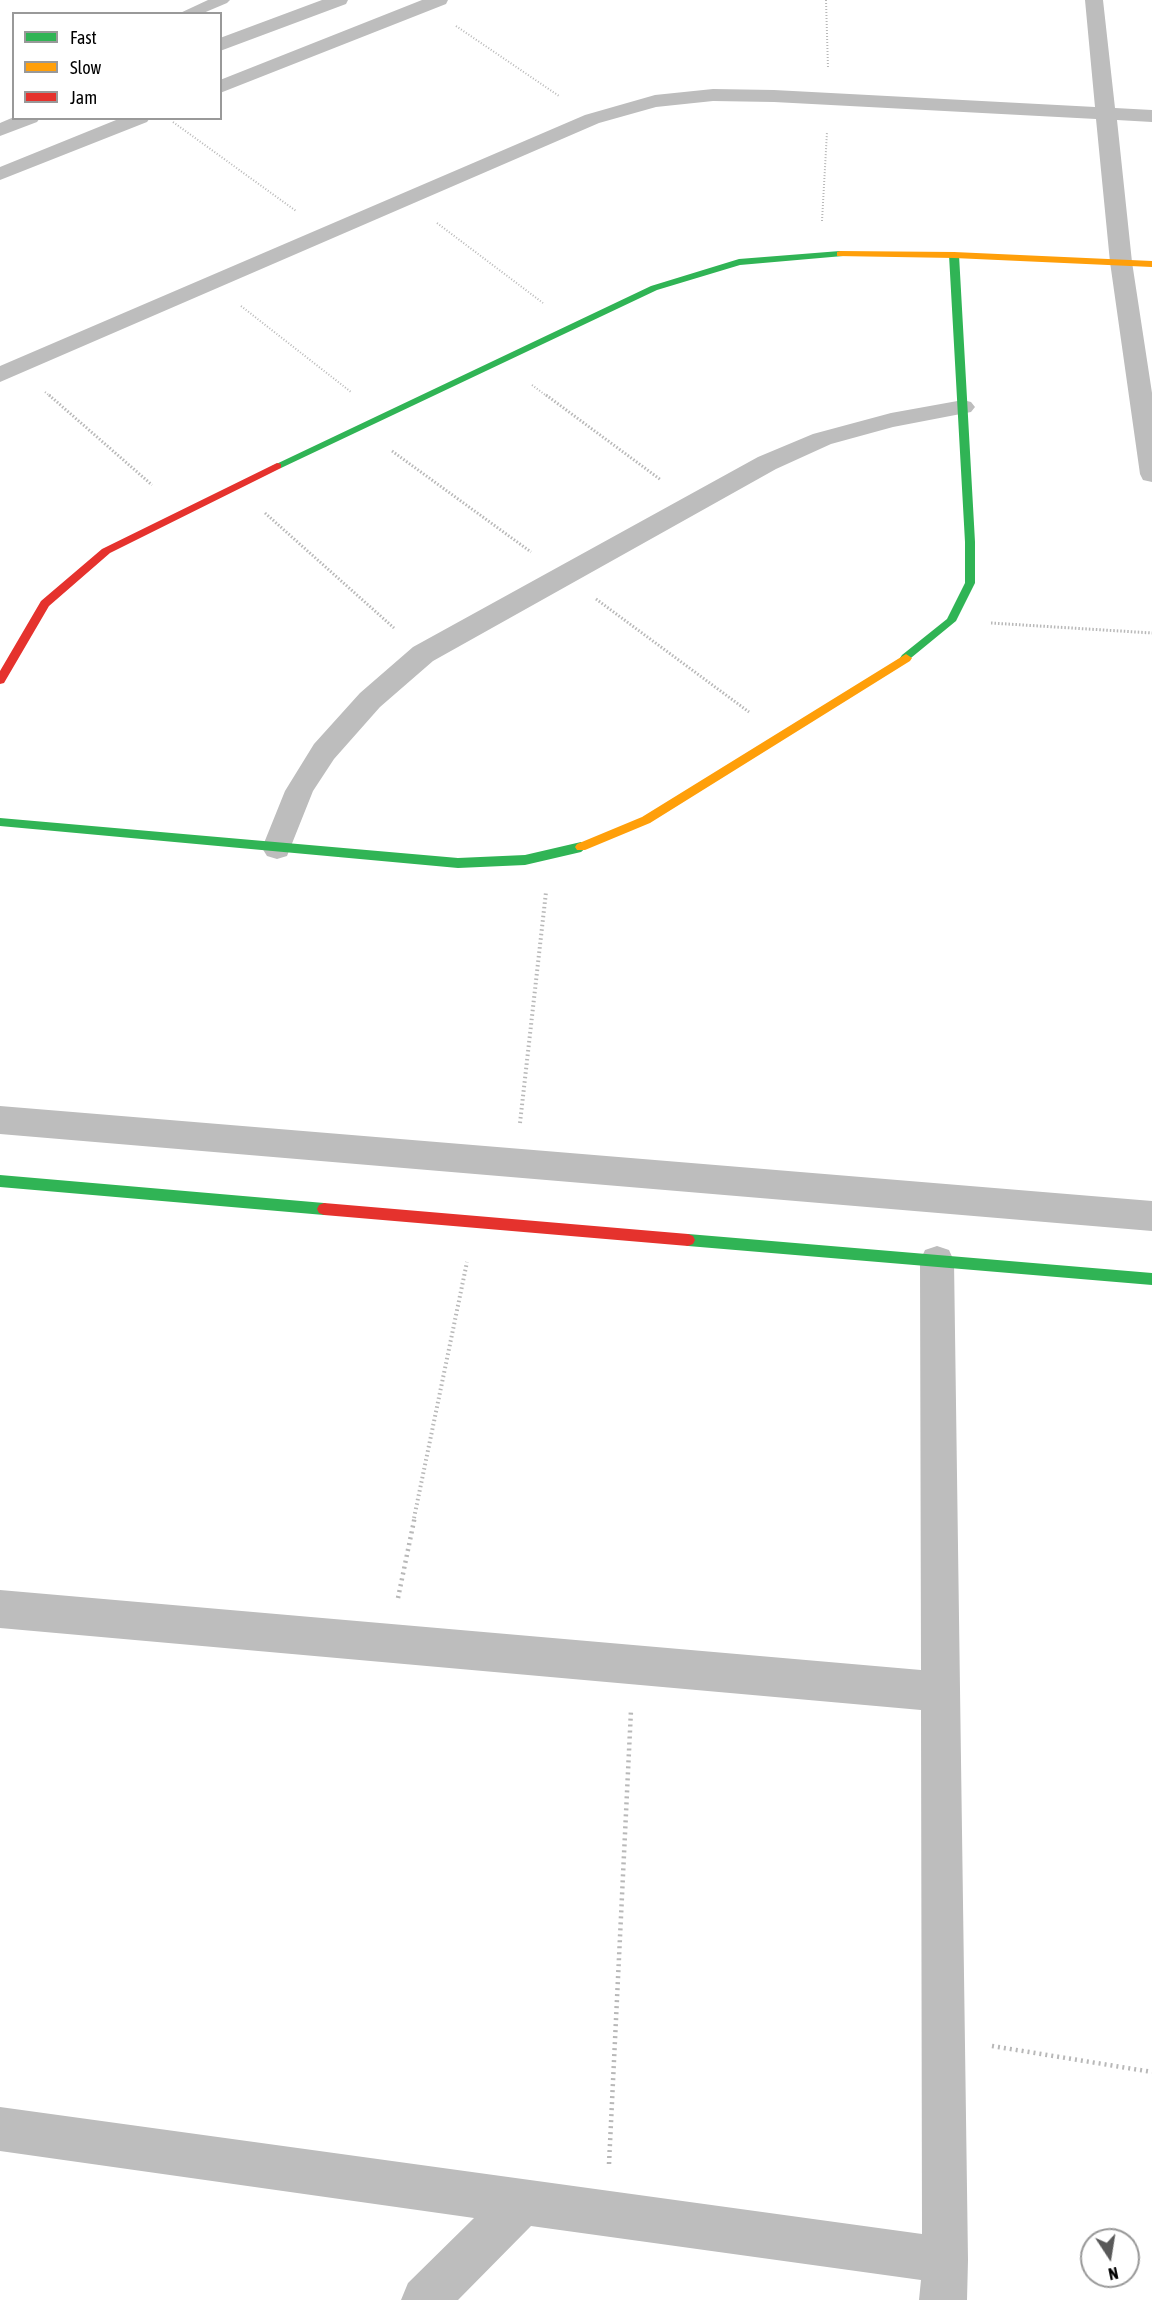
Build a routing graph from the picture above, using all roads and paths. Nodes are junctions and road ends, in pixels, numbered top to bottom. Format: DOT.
graph roads {
  1 [pos="222,0"];
  2 [pos="339,0"];
  3 [pos="1094,0"];
  4 [pos="432,3"];
  5 [pos="190,12"];
  6 [pos="222,44"];
  7 [pos="222,86"];
  8 [pos="1106,114"];
  9 [pos="1152,116"];
  10 [pos="592,119"];
  11 [pos="25,120"];
  12 [pos="135,120"];
  13 [pos="171,120"];
  14 [pos="0,130"];
  15 [pos="0,174"];
  16 [pos="406,200"];
  17 [pos="329,234"];
  18 [pos="954,255"];
  19 [pos="1121,262"];
  20 [pos="1152,264"];
  21 [pos="213,284"];
  22 [pos="573,325"];
  23 [pos="500,361"];
  24 [pos="8,372"];
  25 [pos="963,407"];
  26 [pos="382,417"];
  27 [pos="1152,474"];
  28 [pos="235,486"];
  29 [pos="693,504"];
  30 [pos="183,511"];
  31 [pos="951,621"];
  32 [pos="1152,633"];
  33 [pos="423,654"];
  34 [pos="0,680"];
  35 [pos="0,822"];
  36 [pos="277,848"];
  37 [pos="550,854"];
  38 [pos="0,1119"];
  39 [pos="516,1163"];
  40 [pos="0,1181"];
  41 [pos="1152,1216"];
  42 [pos="476,1222"];
  43 [pos="937,1261"];
  44 [pos="1152,1279"];
  45 [pos="0,1610"];
  46 [pos="389,1643"];
  47 [pos="633,1664"];
  48 [pos="942,1692"];
  49 [pos="944,2038"];
  50 [pos="1152,2072"];
  51 [pos="0,2129"];
  52 [pos="523,2201"];
  53 [pos="607,2212"];
  54 [pos="944,2280"];
  55 [pos="425,2300"];
  1 -- 5 [label="lane"];
  2 -- 6 [label="street"];
  3 -- 8 [label="street"];
  4 -- 7 [label="street"];
  4 -- 10 [label="path"];
  8 -- 9 [label="street"];
  8 -- 10 [label="street"];
  8 -- 19 [label="street"];
  10 -- 16 [label="street"];
  11 -- 14 [label="street"];
  12 -- 15 [label="street"];
  13 -- 17 [label="path"];
  16 -- 17 [label="street"];
  16 -- 22 [label="path"];
  17 -- 21 [label="street"];
  18 -- 19 [label="street"];
  18 -- 22 [label="street"];
  18 -- 25 [label="street"];
  19 -- 20 [label="street"];
  19 -- 27 [label="street"];
  21 -- 24 [label="street"];
  21 -- 26 [label="path"];
  22 -- 23 [label="street"];
  23 -- 26 [label="street"];
  23 -- 29 [label="path"];
  24 -- 30 [label="path"];
  25 -- 29 [label="street"];
  25 -- 31 [label="street"];
  26 -- 28 [label="street"];
  28 -- 30 [label="street"];
  28 -- 33 [label="path"];
  29 -- 33 [label="street"];
  30 -- 34 [label="street"];
  31 -- 32 [label="path"];
  31 -- 37 [label="street"];
  33 -- 36 [label="street"];
  35 -- 36 [label="street"];
  36 -- 37 [label="street"];
  37 -- 39 [label="path"];
  38 -- 39 [label="street"];
  39 -- 41 [label="street"];
  40 -- 42 [label="street"];
  42 -- 43 [label="street"];
  42 -- 46 [label="path"];
  43 -- 44 [label="street"];
  43 -- 48 [label="street"];
  45 -- 46 [label="street"];
  46 -- 47 [label="street"];
  47 -- 48 [label="street"];
  47 -- 53 [label="path"];
  48 -- 49 [label="street"];
  49 -- 50 [label="path"];
  49 -- 54 [label="street"];
  51 -- 52 [label="street"];
  52 -- 53 [label="street"];
  52 -- 55 [label="street"];
  53 -- 54 [label="street"];
}
